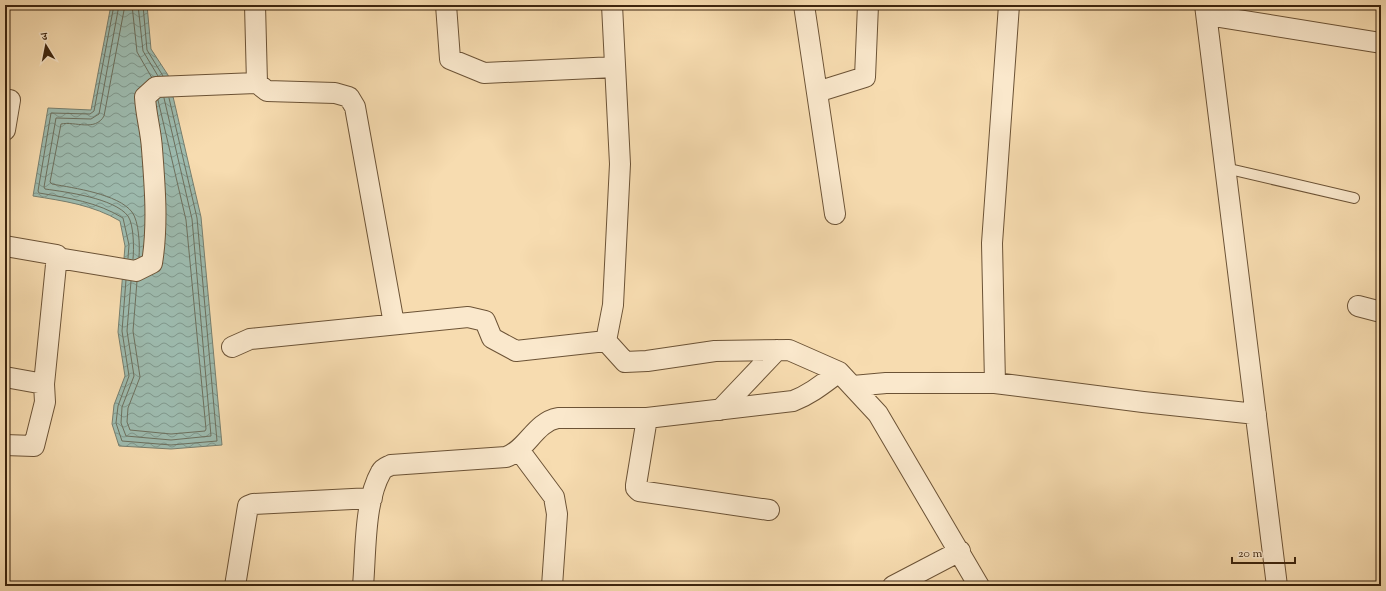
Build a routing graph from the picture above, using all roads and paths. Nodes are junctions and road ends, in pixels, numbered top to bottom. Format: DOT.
graph roads {
  1 [pos="255,5"];
  2 [pos="446,5"];
  3 [pos="612,5"];
  4 [pos="804,5"];
  5 [pos="868,5"];
  6 [pos="1009,5"];
  7 [pos="1206,10"];
  8 [pos="1381,43"];
  9 [pos="615,67"];
  10 [pos="257,83"];
  11 [pos="817,92"];
  12 [pos="10,100"];
  13 [pos="5,130"];
  14 [pos="1225,168"];
  15 [pos="1354,198"];
  16 [pos="836,214"];
  17 [pos="5,246"];
  18 [pos="58,258"];
  19 [pos="1358,306"];
  20 [pos="1381,312"];
  21 [pos="394,324"];
  22 [pos="606,341"];
  23 [pos="232,347"];
  24 [pos="777,350"];
  25 [pos="839,372"];
  26 [pos="5,377"];
  27 [pos="995,383"];
  28 [pos="44,384"];
  29 [pos="852,386"];
  30 [pos="720,410"];
  31 [pos="1256,414"];
  32 [pos="647,418"];
  33 [pos="5,445"];
  34 [pos="519,450"];
  35 [pos="372,498"];
  36 [pos="769,510"];
  37 [pos="960,551"];
  38 [pos="235,586"];
  39 [pos="363,586"];
  40 [pos="552,586"];
  41 [pos="893,586"];
  42 [pos="979,586"];
  43 [pos="1277,586"];
  1 -- 10 [label="street"];
  2 -- 9 [label="street"];
  3 -- 9 [label="street"];
  4 -- 11 [label="street"];
  5 -- 11 [label="street"];
  6 -- 27 [label="street"];
  7 -- 8 [label="street"];
  7 -- 14 [label="street"];
  9 -- 22 [label="street"];
  10 -- 18 [label="street"];
  10 -- 21 [label="street"];
  11 -- 16 [label="street"];
  12 -- 13 [label="street"];
  14 -- 15 [label="lane"];
  14 -- 31 [label="street"];
  17 -- 18 [label="street"];
  18 -- 28 [label="street"];
  19 -- 20 [label="street"];
  21 -- 22 [label="street"];
  21 -- 23 [label="street"];
  22 -- 24 [label="street"];
  24 -- 25 [label="street"];
  24 -- 30 [label="street"];
  25 -- 29 [label="street"];
  25 -- 30 [label="street"];
  26 -- 28 [label="street"];
  27 -- 29 [label="street"];
  27 -- 31 [label="street"];
  28 -- 33 [label="street"];
  29 -- 37 [label="street"];
  30 -- 32 [label="street"];
  31 -- 43 [label="street"];
  32 -- 34 [label="street"];
  32 -- 36 [label="street"];
  34 -- 35 [label="street"];
  34 -- 40 [label="street"];
  35 -- 38 [label="street"];
  35 -- 39 [label="street"];
  37 -- 41 [label="street"];
  37 -- 42 [label="street"];
}
